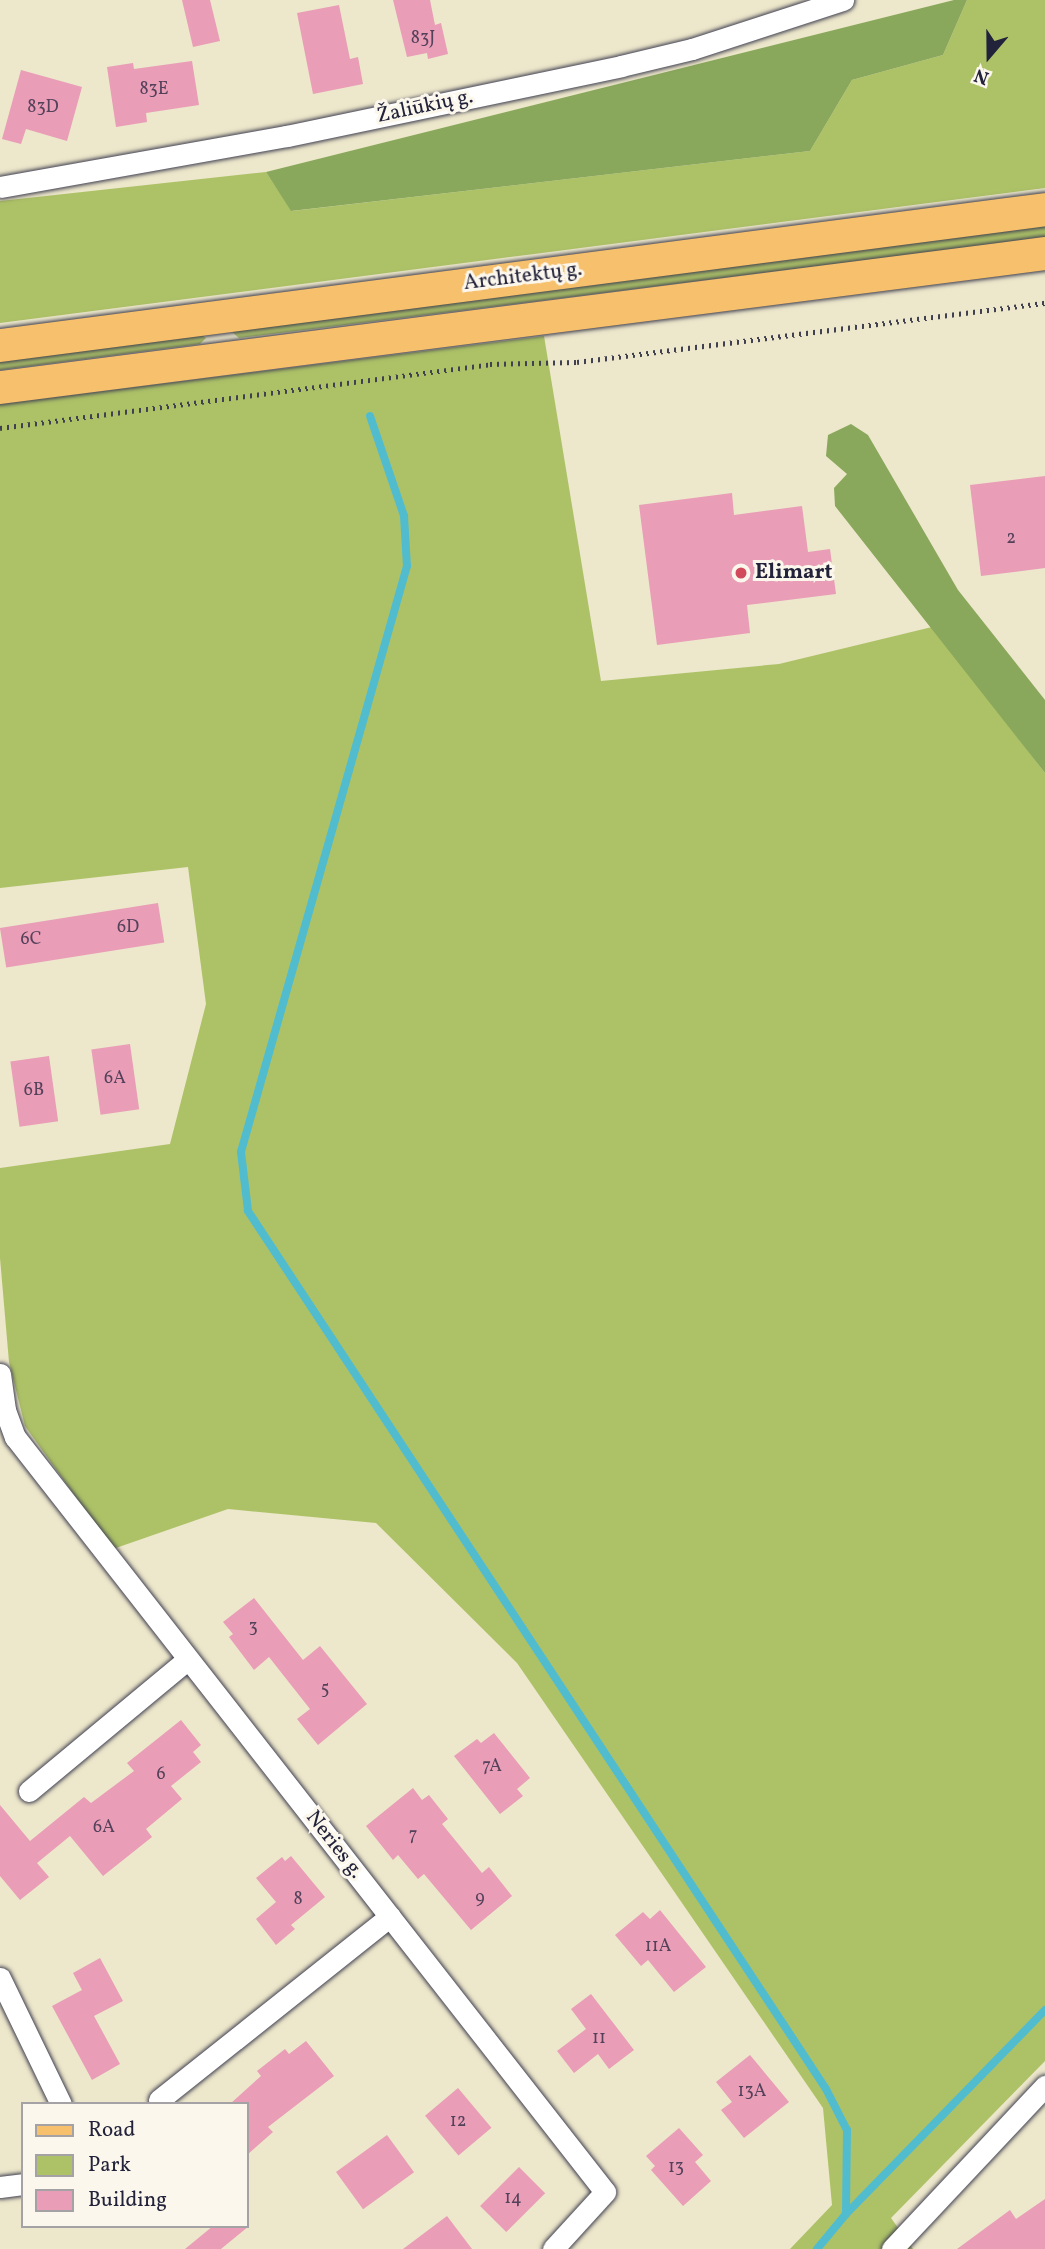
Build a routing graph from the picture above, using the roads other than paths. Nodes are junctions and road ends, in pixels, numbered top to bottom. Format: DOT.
graph roads {
  1 [pos="843,0"];
  2 [pos="0,187"];
  3 [pos="1045,209"];
  4 [pos="1045,253"];
  5 [pos="213,318"];
  6 [pos="0,345"];
  7 [pos="219,359"];
  8 [pos="0,387"];
  9 [pos="0,1374"];
  10 [pos="187,1660"];
  11 [pos="29,1791"];
  12 [pos="390,1916"];
  13 [pos="0,1978"];
  14 [pos="1045,2086"];
  15 [pos="159,2100"];
  16 [pos="60,2102"];
  17 [pos="21,2184"];
  18 [pos="0,2187"];
  19 [pos="553,2249"];
  20 [pos="892,2249"];
  1 -- 2 [label="street, Žaliūkių g."];
  3 -- 5 [label="main road, Architektų g."];
  4 -- 7 [label="main road, Architektų g."];
  5 -- 6 [label="main road, Architektų g."];
  5 -- 7 [label="main road"];
  7 -- 8 [label="main road, Architektų g."];
  9 -- 10 [label="street, Neries g."];
  10 -- 11 [label="street"];
  10 -- 12 [label="street, Neries g."];
  12 -- 15 [label="street"];
  12 -- 19 [label="street, Neries g."];
  13 -- 16 [label="street"];
  14 -- 20 [label="street"];
  17 -- 18 [label="street"];
}
